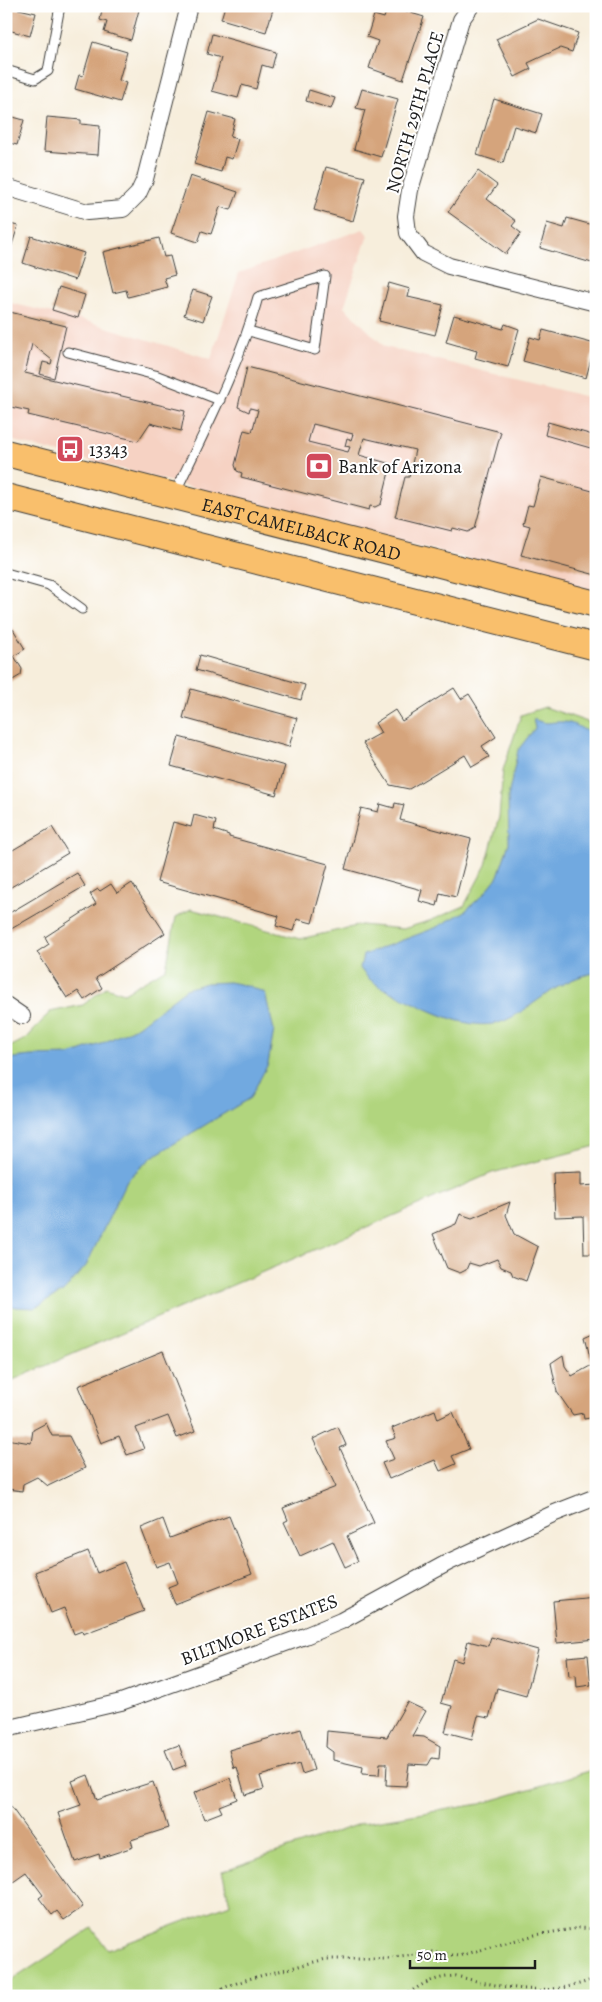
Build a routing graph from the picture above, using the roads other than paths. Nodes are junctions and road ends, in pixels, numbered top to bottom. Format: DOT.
graph roads {
  1 [pos="60,6"];
  2 [pos="189,6"];
  3 [pos="471,6"];
  4 [pos="6,70"];
  5 [pos="6,187"];
  6 [pos="596,303"];
  7 [pos="249,331"];
  8 [pos="68,352"];
  9 [pos="220,400"];
  10 [pos="6,453"];
  11 [pos="167,493"];
  12 [pos="6,497"];
  13 [pos="150,533"];
  14 [pos="6,573"];
  15 [pos="596,604"];
  16 [pos="82,609"];
  17 [pos="596,647"];
  18 [pos="6,1005"];
  19 [pos="22,1016"];
  20 [pos="596,1497"];
  21 [pos="6,1729"];
  1 -- 4 [label="lane"];
  2 -- 5 [label="street"];
  3 -- 6 [label="street, NORTH 29TH PLACE"];
  7 -- 7 [label="lane"];
  7 -- 9 [label="lane"];
  8 -- 9 [label="lane"];
  9 -- 11 [label="lane"];
  10 -- 11 [label="main road, EAST CAMELBACK ROAD"];
  11 -- 13 [label="main road"];
  11 -- 15 [label="main road, EAST CAMELBACK ROAD"];
  12 -- 13 [label="main road"];
  13 -- 17 [label="main road"];
  14 -- 16 [label="lane"];
  18 -- 19 [label="street"];
  20 -- 21 [label="street, BILTMORE ESTATES"];
}
